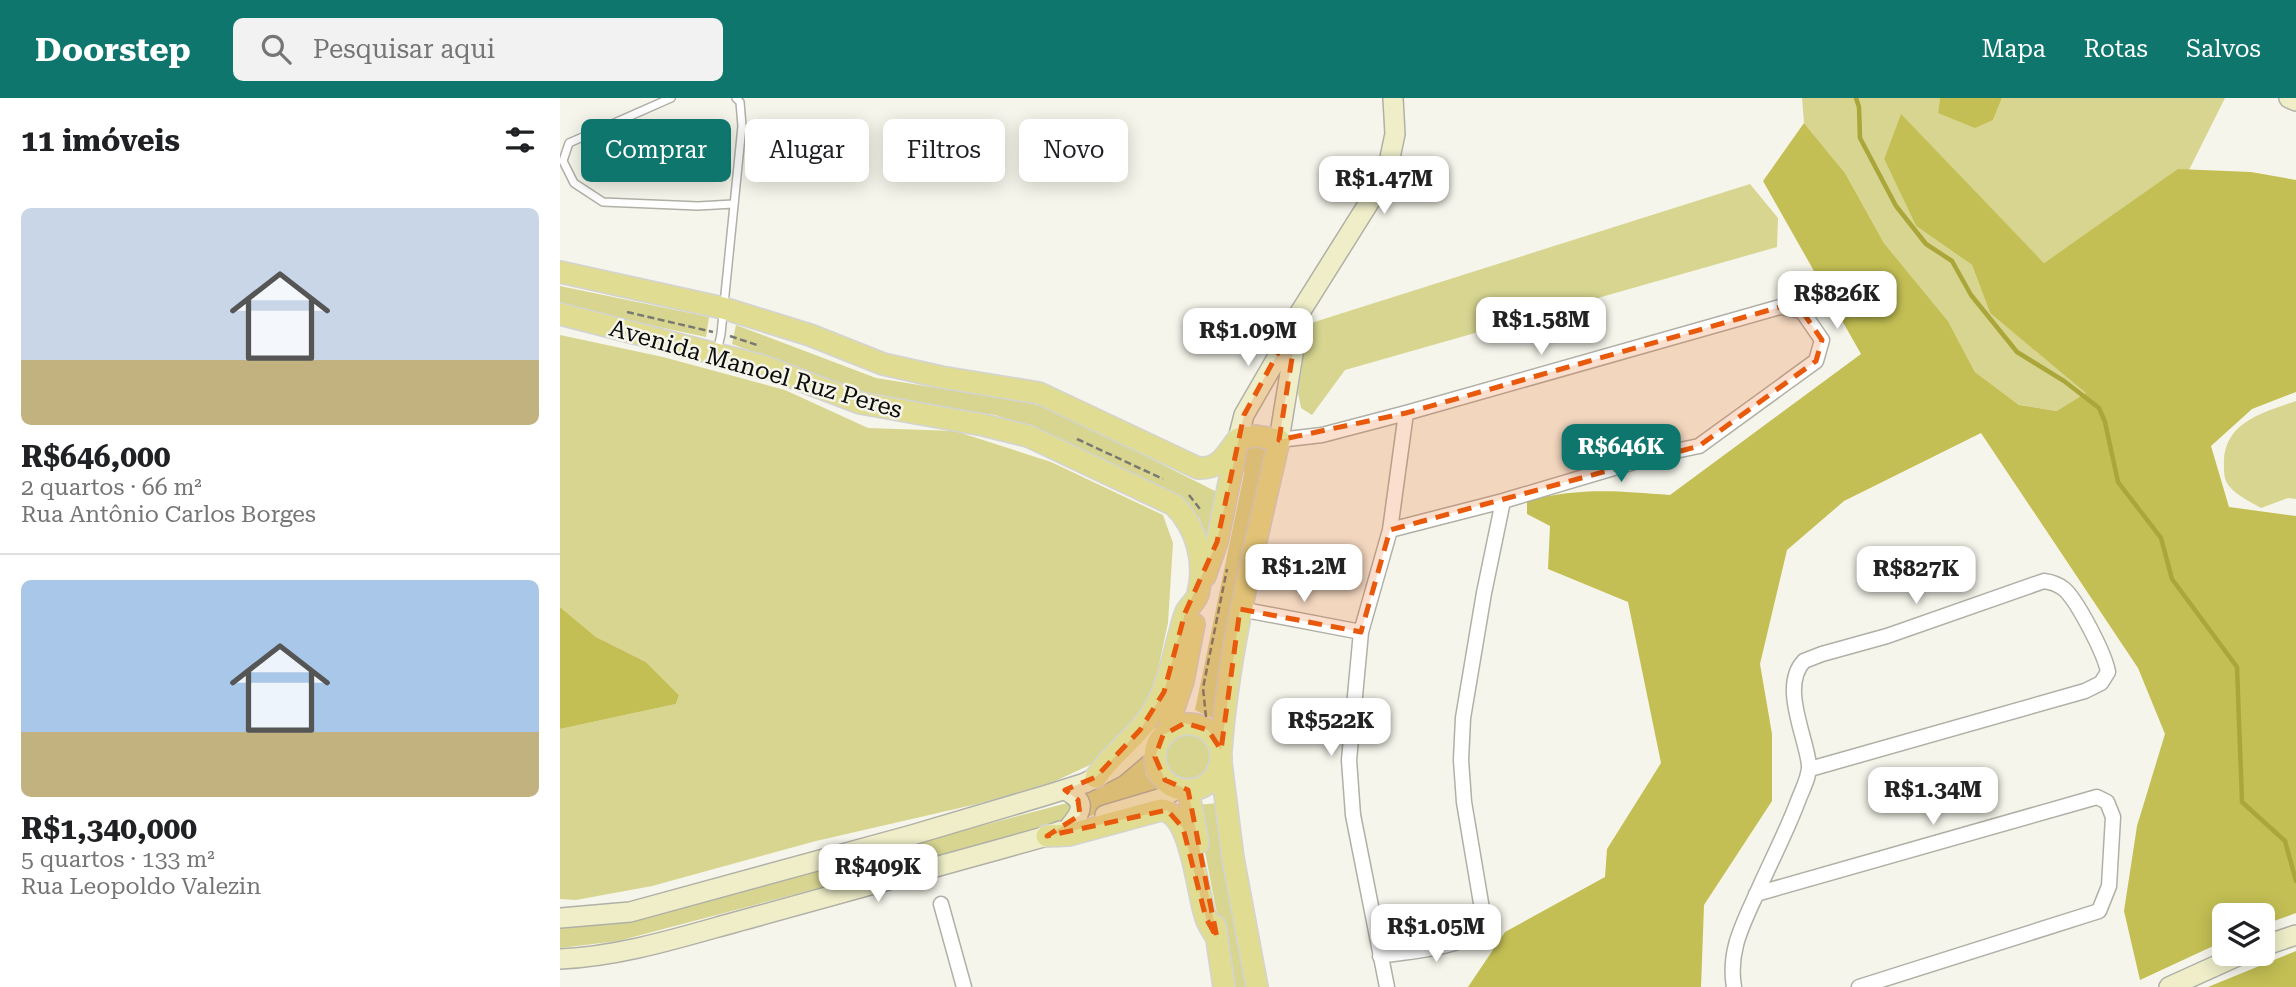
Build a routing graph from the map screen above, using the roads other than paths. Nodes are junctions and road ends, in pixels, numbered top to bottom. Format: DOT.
graph roads {
  1 [pos="671,98"];
  2 [pos="736,98"];
  3 [pos="1394,98"];
  4 [pos="2288,98"];
  5 [pos="2296,101"];
  6 [pos="733,204"];
  7 [pos="560,272"];
  8 [pos="723,308"];
  9 [pos="560,314"];
  10 [pos="1299,314"];
  11 [pos="717,353"];
  12 [pos="1406,413"];
  13 [pos="1238,439"];
  14 [pos="1279,440"];
  15 [pos="1503,501"];
  16 [pos="1390,530"];
  17 [pos="1197,596"];
  18 [pos="1240,609"];
  19 [pos="1361,632"];
  20 [pos="1166,732"];
  21 [pos="1221,756"];
  22 [pos="1810,769"];
  23 [pos="1096,777"];
  24 [pos="1183,789"];
  25 [pos="1065,790"];
  26 [pos="1070,826"];
  27 [pos="1047,836"];
  28 [pos="1756,894"];
  29 [pos="941,904"];
  30 [pos="560,918"];
  31 [pos="2296,935"];
  32 [pos="1217,938"];
  33 [pos="2275,942"];
  34 [pos="1380,956"];
  35 [pos="560,959"];
  36 [pos="2215,966"];
  37 [pos="964,987"];
  38 [pos="1224,987"];
  39 [pos="1257,987"];
  40 [pos="1387,987"];
  41 [pos="1734,987"];
  42 [pos="1859,987"];
  43 [pos="2169,987"];
  1 -- 6 [label="lane"];
  2 -- 6 [label="lane"];
  3 -- 10 [label="main road"];
  4 -- 5 [label="main road"];
  6 -- 8 [label="lane"];
  7 -- 8 [label="main road, Avenida Manoel Ruz Peres"];
  8 -- 11 [label="lane"];
  8 -- 13 [label="main road, Avenida Manoel Ruz Peres"];
  9 -- 11 [label="main road, Avenida Manoel Ruz Peres"];
  10 -- 13 [label="main road"];
  10 -- 14 [label="main road"];
  11 -- 17 [label="main road, Avenida Manoel Ruz Peres"];
  12 -- 14 [label="street"];
  12 -- 15 [label="street"];
  12 -- 16 [label="street"];
  13 -- 14 [label="main road"];
  13 -- 17 [label="main road, Avenida Manoel Ruz Peres"];
  14 -- 18 [label="main road"];
  15 -- 16 [label="street"];
  15 -- 34 [label="street"];
  16 -- 19 [label="street"];
  17 -- 20 [label="main road, Avenida Manoel Ruz Peres"];
  17 -- 23 [label="main road"];
  18 -- 19 [label="street"];
  18 -- 21 [label="main road"];
  19 -- 34 [label="street"];
  20 -- 21 [label="main road"];
  20 -- 23 [label="main road"];
  20 -- 24 [label="main road"];
  21 -- 24 [label="main road"];
  21 -- 39 [label="main road"];
  22 -- 22 [label="street"];
  22 -- 28 [label="street"];
  23 -- 25 [label="main road"];
  24 -- 26 [label="main road"];
  24 -- 32 [label="main road"];
  25 -- 26 [label="main road"];
  25 -- 30 [label="main road"];
  26 -- 27 [label="main road"];
  27 -- 32 [label="main road"];
  27 -- 35 [label="main road"];
  28 -- 41 [label="street"];
  28 -- 42 [label="street"];
  29 -- 37 [label="street"];
  31 -- 33 [label="main road"];
  32 -- 38 [label="main road"];
  34 -- 40 [label="street"];
  36 -- 43 [label="main road"];
}
